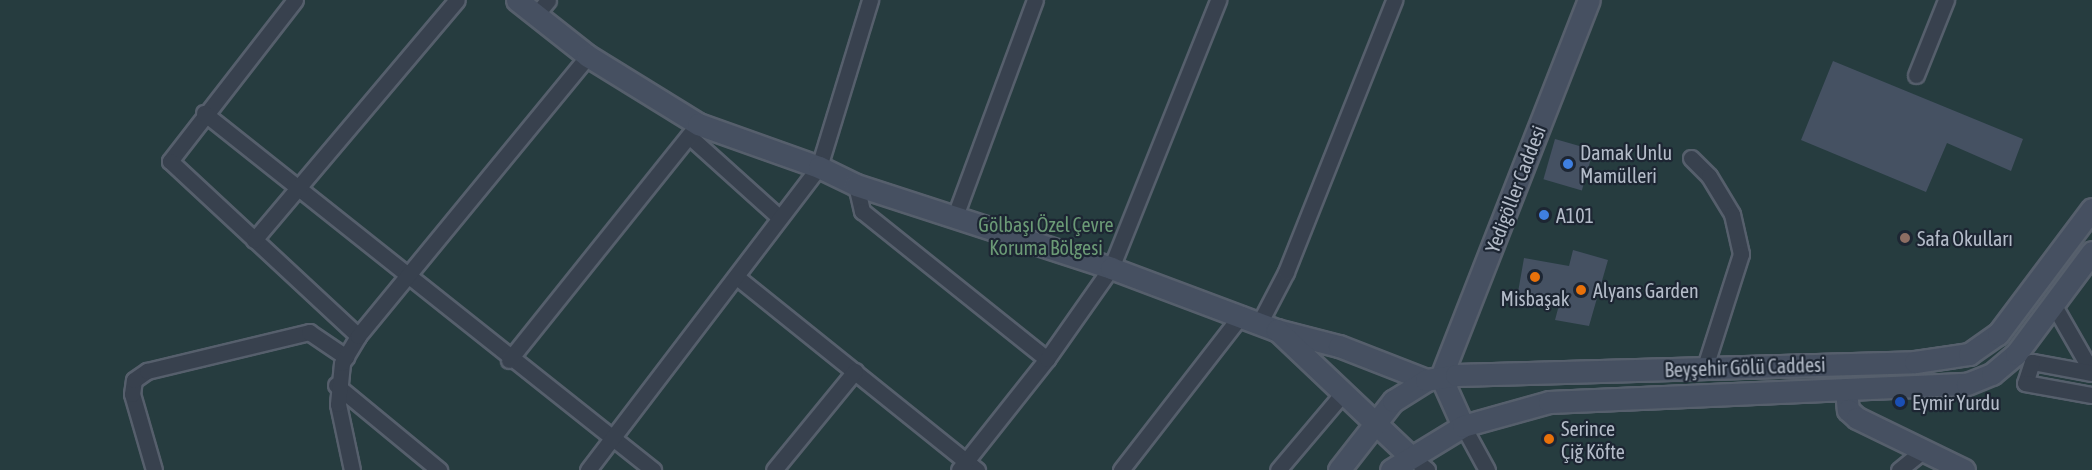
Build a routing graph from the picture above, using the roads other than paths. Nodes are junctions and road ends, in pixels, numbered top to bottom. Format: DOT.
graph roads {
  1 [pos="295,0"];
  2 [pos="457,0"];
  3 [pos="517,0"];
  4 [pos="870,0"];
  5 [pos="1035,0"];
  6 [pos="1218,0"];
  7 [pos="1394,0"];
  8 [pos="1589,0"];
  9 [pos="1946,0"];
  10 [pos="542,8"];
  11 [pos="588,56"];
  12 [pos="1916,75"];
  13 [pos="204,113"];
  14 [pos="693,130"];
  15 [pos="1691,158"];
  16 [pos="819,166"];
  17 [pos="856,185"];
  18 [pos="298,188"];
  19 [pos="2092,209"];
  20 [pos="955,216"];
  21 [pos="778,217"];
  22 [pos="254,240"];
  23 [pos="2092,252"];
  24 [pos="1111,268"];
  25 [pos="406,278"];
  26 [pos="738,278"];
  27 [pos="2053,304"];
  28 [pos="1259,322"];
  29 [pos="358,336"];
  30 [pos="1982,347"];
  31 [pos="346,357"];
  32 [pos="1047,359"];
  33 [pos="509,360"];
  34 [pos="1876,363"];
  35 [pos="1813,365"];
  36 [pos="1705,367"];
  37 [pos="2000,368"];
  38 [pos="855,371"];
  39 [pos="2092,372"];
  40 [pos="2028,373"];
  41 [pos="1434,379"];
  42 [pos="336,385"];
  43 [pos="1846,389"];
  44 [pos="1878,389"];
  45 [pos="1815,390"];
  46 [pos="1344,392"];
  47 [pos="2092,395"];
  48 [pos="1376,421"];
  49 [pos="1462,426"];
  50 [pos="613,435"];
  51 [pos="1410,456"];
  52 [pos="1934,459"];
  53 [pos="967,467"];
  54 [pos="154,470"];
  55 [pos="352,470"];
  56 [pos="440,470"];
  57 [pos="588,470"];
  58 [pos="653,470"];
  59 [pos="774,470"];
  60 [pos="1121,470"];
  61 [pos="1278,470"];
  62 [pos="1339,470"];
  63 [pos="1391,470"];
  64 [pos="1427,470"];
  65 [pos="1487,470"];
  66 [pos="1899,470"];
  67 [pos="1964,470"];
  1 -- 13 [label="street"];
  2 -- 18 [label="street"];
  3 -- 10 [label="street"];
  4 -- 16 [label="street"];
  5 -- 20 [label="street"];
  6 -- 24 [label="street"];
  7 -- 28 [label="street"];
  8 -- 41 [label="street, Yedigöller Caddesi"];
  9 -- 12 [label="street"];
  10 -- 11 [label="street"];
  11 -- 14 [label="street"];
  11 -- 25 [label="street"];
  13 -- 18 [label="street"];
  13 -- 22 [label="street"];
  14 -- 16 [label="street"];
  14 -- 21 [label="street"];
  14 -- 33 [label="street"];
  15 -- 36 [label="street"];
  16 -- 17 [label="street"];
  16 -- 21 [label="street"];
  17 -- 20 [label="street"];
  17 -- 32 [label="street"];
  18 -- 22 [label="street"];
  18 -- 25 [label="street"];
  19 -- 30 [label="street, Beyşehir Gölü Caddesi"];
  20 -- 24 [label="street"];
  21 -- 26 [label="street"];
  22 -- 29 [label="street"];
  23 -- 27 [label="street"];
  24 -- 28 [label="street"];
  24 -- 32 [label="street"];
  25 -- 29 [label="street"];
  25 -- 33 [label="street"];
  26 -- 38 [label="street"];
  26 -- 50 [label="street"];
  27 -- 37 [label="street"];
  27 -- 39 [label="street"];
  28 -- 41 [label="street"];
  28 -- 46 [label="street"];
  28 -- 60 [label="street"];
  29 -- 31 [label="street"];
  30 -- 34 [label="street, Beyşehir Gölü Caddesi"];
  30 -- 37 [label="street"];
  31 -- 42 [label="street"];
  31 -- 54 [label="street"];
  32 -- 53 [label="street"];
  33 -- 50 [label="street"];
  34 -- 35 [label="street, Beyşehir Gölü Caddesi"];
  34 -- 44 [label="street"];
  35 -- 36 [label="street, Beyşehir Gölü Caddesi"];
  35 -- 45 [label="street"];
  36 -- 41 [label="street, Beyşehir Gölü Caddesi"];
  37 -- 40 [label="street"];
  37 -- 44 [label="street"];
  38 -- 53 [label="street"];
  38 -- 59 [label="street"];
  39 -- 40 [label="street"];
  40 -- 47 [label="street"];
  41 -- 48 [label="street, Beyşehir Gölü Caddesi"];
  41 -- 49 [label="street"];
  42 -- 55 [label="street"];
  42 -- 56 [label="street"];
  43 -- 44 [label="street"];
  43 -- 45 [label="street"];
  43 -- 52 [label="street"];
  45 -- 49 [label="street"];
  46 -- 48 [label="street"];
  46 -- 61 [label="street"];
  48 -- 51 [label="street"];
  48 -- 62 [label="street, Beyşehir Gölü Caddesi"];
  49 -- 51 [label="street"];
  49 -- 65 [label="street"];
  50 -- 57 [label="street"];
  50 -- 58 [label="street"];
  51 -- 63 [label="street"];
  51 -- 64 [label="street"];
  52 -- 66 [label="street"];
  52 -- 67 [label="street"];
}
